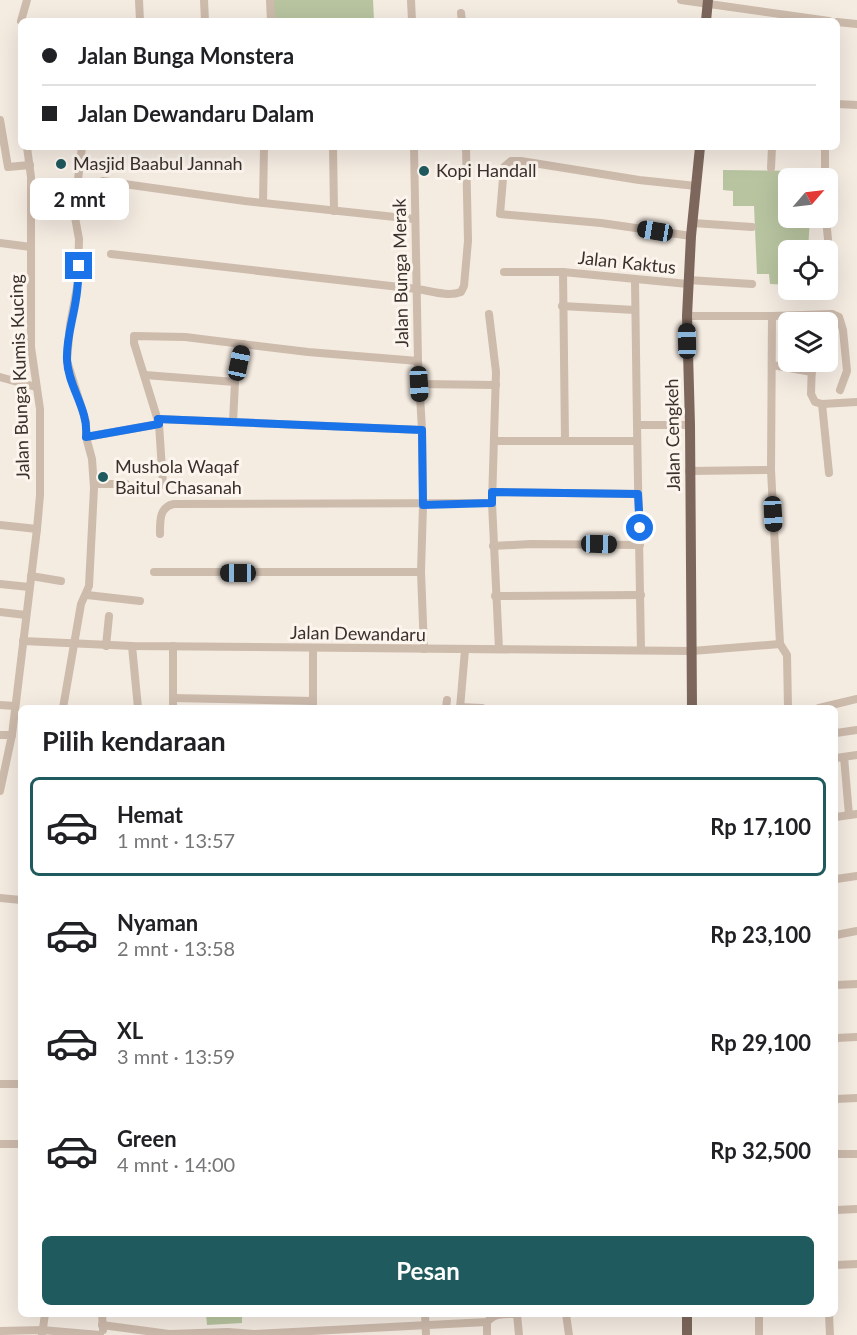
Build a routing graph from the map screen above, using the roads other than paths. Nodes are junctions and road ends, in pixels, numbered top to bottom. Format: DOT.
graph roads {
  1 [pos="27,0"];
  2 [pos="139,0"];
  3 [pos="204,0"];
  4 [pos="270,0"];
  5 [pos="411,0"];
  6 [pos="681,0"];
  7 [pos="708,2"];
  8 [pos="775,17"];
  9 [pos="22,18"];
  10 [pos="140,18"];
  11 [pos="205,18"];
  12 [pos="271,18"];
  13 [pos="412,18"];
  14 [pos="706,18"];
  15 [pos="840,22"];
  16 [pos="857,24"];
  17 [pos="840,104"];
  18 [pos="857,105"];
  19 [pos="0,120"];
  20 [pos="28,150"];
  21 [pos="82,150"];
  22 [pos="264,150"];
  23 [pos="333,150"];
  24 [pos="414,150"];
  25 [pos="466,150"];
  26 [pos="700,150"];
  27 [pos="772,150"];
  28 [pos="825,150"];
  29 [pos="30,165"];
  30 [pos="771,168"];
  31 [pos="825,168"];
  32 [pos="103,181"];
  33 [pos="696,186"];
  34 [pos="263,203"];
  35 [pos="334,211"];
  36 [pos="414,219"];
  37 [pos="693,223"];
  38 [pos="752,227"];
  39 [pos="691,236"];
  40 [pos="0,243"];
  41 [pos="31,247"];
  42 [pos="111,254"];
  43 [pos="504,272"];
  44 [pos="563,272"];
  45 [pos="635,280"];
  46 [pos="688,282"];
  47 [pos="752,284"];
  48 [pos="417,288"];
  49 [pos="562,306"];
  50 [pos="635,310"];
  51 [pos="489,314"];
  52 [pos="687,316"];
  53 [pos="772,316"];
  54 [pos="778,316"];
  55 [pos="838,318"];
  56 [pos="243,344"];
  57 [pos="418,361"];
  58 [pos="772,365"];
  59 [pos="778,366"];
  60 [pos="812,372"];
  61 [pos="145,375"];
  62 [pos="0,377"];
  63 [pos="235,382"];
  64 [pos="419,384"];
  65 [pos="496,385"];
  66 [pos="36,387"];
  67 [pos="840,390"];
  68 [pos="857,402"];
  69 [pos="826,403"];
  70 [pos="159,422"];
  71 [pos="233,422"];
  72 [pos="637,425"];
  73 [pos="690,425"];
  74 [pos="422,430"];
  75 [pos="86,437"];
  76 [pos="494,441"];
  77 [pos="565,441"];
  78 [pos="637,441"];
  79 [pos="771,470"];
  80 [pos="689,471"];
  81 [pos="829,473"];
  82 [pos="94,484"];
  83 [pos="126,484"];
  84 [pos="164,485"];
  85 [pos="492,492"];
  86 [pos="638,494"];
  87 [pos="492,503"];
  88 [pos="423,505"];
  89 [pos="0,525"];
  90 [pos="38,529"];
  91 [pos="160,534"];
  92 [pos="640,545"];
  93 [pos="494,546"];
  94 [pos="421,572"];
  95 [pos="154,573"];
  96 [pos="31,576"];
  97 [pos="61,581"];
  98 [pos="0,584"];
  99 [pos="29,587"];
  100 [pos="641,595"];
  101 [pos="87,596"];
  102 [pos="495,596"];
  103 [pos="140,601"];
  104 [pos="0,612"];
  105 [pos="26,615"];
  106 [pos="108,616"];
  107 [pos="23,640"];
  108 [pos="73,644"];
  109 [pos="780,644"];
  110 [pos="106,646"];
  111 [pos="132,646"];
  112 [pos="173,646"];
  113 [pos="313,648"];
  114 [pos="424,649"];
  115 [pos="499,649"];
  116 [pos="465,650"];
  117 [pos="641,650"];
  118 [pos="692,651"];
  119 [pos="173,698"];
  120 [pos="857,699"];
  121 [pos="313,704"];
  122 [pos="0,705"];
  123 [pos="63,705"];
  124 [pos="138,705"];
  125 [pos="173,705"];
  126 [pos="460,705"];
  127 [pos="692,705"];
  128 [pos="788,705"];
  129 [pos="832,705"];
  130 [pos="15,706"];
  131 [pos="857,730"];
  132 [pos="838,733"];
  133 [pos="0,735"];
  134 [pos="12,735"];
  135 [pos="857,756"];
  136 [pos="840,758"];
  137 [pos="0,787"];
  138 [pos="853,815"];
  139 [pos="838,817"];
  140 [pos="857,876"];
  141 [pos="838,879"];
  142 [pos="0,898"];
  143 [pos="18,900"];
  144 [pos="857,931"];
  145 [pos="838,935"];
  146 [pos="857,984"];
  147 [pos="838,985"];
  148 [pos="857,1037"];
  149 [pos="838,1038"];
  150 [pos="0,1084"];
  151 [pos="18,1084"];
  152 [pos="857,1098"];
  153 [pos="838,1099"];
  154 [pos="0,1144"];
  155 [pos="18,1144"];
  156 [pos="838,1154"];
  157 [pos="857,1154"];
  158 [pos="857,1209"];
  159 [pos="838,1210"];
  160 [pos="857,1264"];
  161 [pos="838,1265"];
  162 [pos="44,1317"];
  163 [pos="102,1317"];
  164 [pos="492,1317"];
  165 [pos="517,1317"];
  166 [pos="566,1317"];
  167 [pos="687,1317"];
  168 [pos="759,1317"];
  169 [pos="828,1317"];
  170 [pos="487,1322"];
  171 [pos="102,1325"];
  172 [pos="0,1331"];
  173 [pos="366,1331"];
  174 [pos="426,1331"];
  175 [pos="42,1332"];
  176 [pos="228,1333"];
  177 [pos="188,1334"];
  178 [pos="281,1334"];
  179 [pos="101,1335"];
  180 [pos="487,1335"];
  181 [pos="519,1335"];
  182 [pos="569,1335"];
  183 [pos="686,1335"];
  184 [pos="759,1335"];
  185 [pos="830,1335"];
  1 -- 9 [label="street"];
  2 -- 10 [label="street"];
  3 -- 11 [label="street"];
  4 -- 12 [label="street"];
  5 -- 13 [label="street"];
  6 -- 7 [label="street"];
  7 -- 8 [label="street"];
  7 -- 14 [label="main road"];
  15 -- 16 [label="street"];
  17 -- 18 [label="street"];
  19 -- 29 [label="street"];
  20 -- 29 [label="street, Jalan Bunga Kumis Kucing"];
  21 -- 75 [label="street"];
  22 -- 34 [label="street"];
  23 -- 35 [label="street"];
  24 -- 36 [label="street, Jalan Bunga Merak"];
  25 -- 48 [label="street"];
  26 -- 33 [label="main road, Jalan Cengkeh"];
  27 -- 30 [label="street"];
  28 -- 31 [label="street"];
  29 -- 41 [label="street, Jalan Bunga Kumis Kucing"];
  32 -- 34 [label="street"];
  33 -- 37 [label="main road, Jalan Cengkeh"];
  33 -- 39 [label="street"];
  34 -- 35 [label="street"];
  35 -- 36 [label="street"];
  36 -- 48 [label="street, Jalan Bunga Merak"];
  37 -- 38 [label="street"];
  37 -- 39 [label="main road, Jalan Cengkeh"];
  39 -- 46 [label="main road, Jalan Cengkeh"];
  40 -- 41 [label="street"];
  41 -- 66 [label="street, Jalan Bunga Kumis Kucing"];
  42 -- 48 [label="street"];
  43 -- 44 [label="street, Jalan Kaktus"];
  44 -- 45 [label="street, Jalan Kaktus"];
  44 -- 49 [label="street"];
  45 -- 46 [label="street, Jalan Kaktus"];
  45 -- 50 [label="street"];
  46 -- 47 [label="street, Jalan Kaktus"];
  46 -- 52 [label="main road, Jalan Cengkeh"];
  48 -- 57 [label="street, Jalan Bunga Merak"];
  49 -- 50 [label="street"];
  49 -- 77 [label="street"];
  50 -- 72 [label="street"];
  51 -- 65 [label="street"];
  52 -- 53 [label="street"];
  52 -- 73 [label="main road, Jalan Cengkeh"];
  53 -- 54 [label="street"];
  53 -- 58 [label="street"];
  55 -- 67 [label="street"];
  56 -- 57 [label="street"];
  56 -- 61 [label="street"];
  56 -- 63 [label="street"];
  57 -- 64 [label="street, Jalan Bunga Merak"];
  58 -- 59 [label="street"];
  58 -- 79 [label="street"];
  60 -- 69 [label="street"];
  61 -- 63 [label="street"];
  61 -- 70 [label="street"];
  62 -- 66 [label="street"];
  63 -- 71 [label="street"];
  64 -- 65 [label="street"];
  64 -- 74 [label="street, Jalan Bunga Merak"];
  65 -- 76 [label="street"];
  66 -- 90 [label="street, Jalan Bunga Kumis Kucing"];
  68 -- 69 [label="street"];
  69 -- 81 [label="street"];
  70 -- 71 [label="street"];
  70 -- 75 [label="street"];
  70 -- 84 [label="street"];
  71 -- 74 [label="street"];
  72 -- 73 [label="street"];
  72 -- 78 [label="street"];
  73 -- 80 [label="main road, Jalan Cengkeh"];
  74 -- 88 [label="street, Jalan Bunga Merak"];
  75 -- 82 [label="street"];
  76 -- 77 [label="street"];
  76 -- 85 [label="street"];
  77 -- 78 [label="street"];
  78 -- 86 [label="street"];
  79 -- 80 [label="street"];
  79 -- 109 [label="street"];
  80 -- 118 [label="main road, Jalan Cengkeh"];
  82 -- 83 [label="street"];
  82 -- 101 [label="street"];
  85 -- 86 [label="street"];
  85 -- 87 [label="street"];
  86 -- 92 [label="street"];
  87 -- 88 [label="street"];
  87 -- 93 [label="street"];
  88 -- 91 [label="street"];
  88 -- 94 [label="street, Jalan Bunga Merak"];
  89 -- 90 [label="street"];
  90 -- 96 [label="street, Jalan Bunga Kumis Kucing"];
  92 -- 93 [label="street"];
  92 -- 100 [label="street"];
  93 -- 102 [label="street"];
  94 -- 95 [label="street"];
  94 -- 114 [label="street, Jalan Bunga Merak"];
  96 -- 97 [label="street"];
  96 -- 99 [label="street, Jalan Bunga Kumis Kucing"];
  98 -- 99 [label="street"];
  99 -- 105 [label="street, Jalan Bunga Kumis Kucing"];
  100 -- 102 [label="street"];
  100 -- 117 [label="street"];
  101 -- 103 [label="street"];
  101 -- 108 [label="street"];
  102 -- 115 [label="street"];
  104 -- 105 [label="street"];
  105 -- 107 [label="street, Jalan Bunga Kumis Kucing"];
  106 -- 110 [label="street"];
  107 -- 108 [label="street, Jalan Dewandaru"];
  107 -- 130 [label="street, Jalan Bunga Kumis Kucing"];
  108 -- 110 [label="street, Jalan Dewandaru"];
  108 -- 123 [label="street"];
  109 -- 118 [label="street, Jalan Dewandaru"];
  109 -- 128 [label="street"];
  110 -- 111 [label="street, Jalan Dewandaru"];
  111 -- 112 [label="street, Jalan Dewandaru"];
  111 -- 124 [label="street"];
  112 -- 113 [label="street, Jalan Dewandaru"];
  112 -- 119 [label="street"];
  113 -- 114 [label="street, Jalan Dewandaru"];
  113 -- 121 [label="street"];
  114 -- 116 [label="street, Jalan Dewandaru"];
  115 -- 116 [label="street, Jalan Dewandaru"];
  115 -- 117 [label="street, Jalan Dewandaru"];
  116 -- 126 [label="street"];
  117 -- 118 [label="street, Jalan Dewandaru"];
  118 -- 127 [label="main road, Jalan Cengkeh"];
  119 -- 121 [label="street"];
  119 -- 125 [label="street"];
  120 -- 129 [label="street"];
  122 -- 130 [label="street"];
  130 -- 134 [label="street, Jalan Bunga Kumis Kucing"];
  131 -- 132 [label="street"];
  133 -- 134 [label="street"];
  134 -- 137 [label="street, Jalan Bunga Kumis Kucing"];
  135 -- 136 [label="street"];
  136 -- 138 [label="street"];
  138 -- 139 [label="street"];
  140 -- 141 [label="street"];
  142 -- 143 [label="street"];
  144 -- 145 [label="street"];
  146 -- 147 [label="street"];
  148 -- 149 [label="street"];
  150 -- 151 [label="street"];
  152 -- 153 [label="street"];
  154 -- 155 [label="street"];
  156 -- 157 [label="street"];
  158 -- 159 [label="street"];
  160 -- 161 [label="street"];
  162 -- 175 [label="street"];
  163 -- 171 [label="street"];
  164 -- 170 [label="street"];
  165 -- 181 [label="street"];
  166 -- 182 [label="street"];
  167 -- 183 [label="main road"];
  168 -- 184 [label="street"];
  169 -- 185 [label="street"];
  170 -- 174 [label="street"];
  170 -- 180 [label="street"];
  171 -- 177 [label="street"];
  171 -- 179 [label="street"];
  172 -- 175 [label="street"];
  173 -- 174 [label="street"];
  173 -- 178 [label="street"];
  175 -- 179 [label="street"];
  176 -- 177 [label="street"];
  176 -- 178 [label="street"];
}
